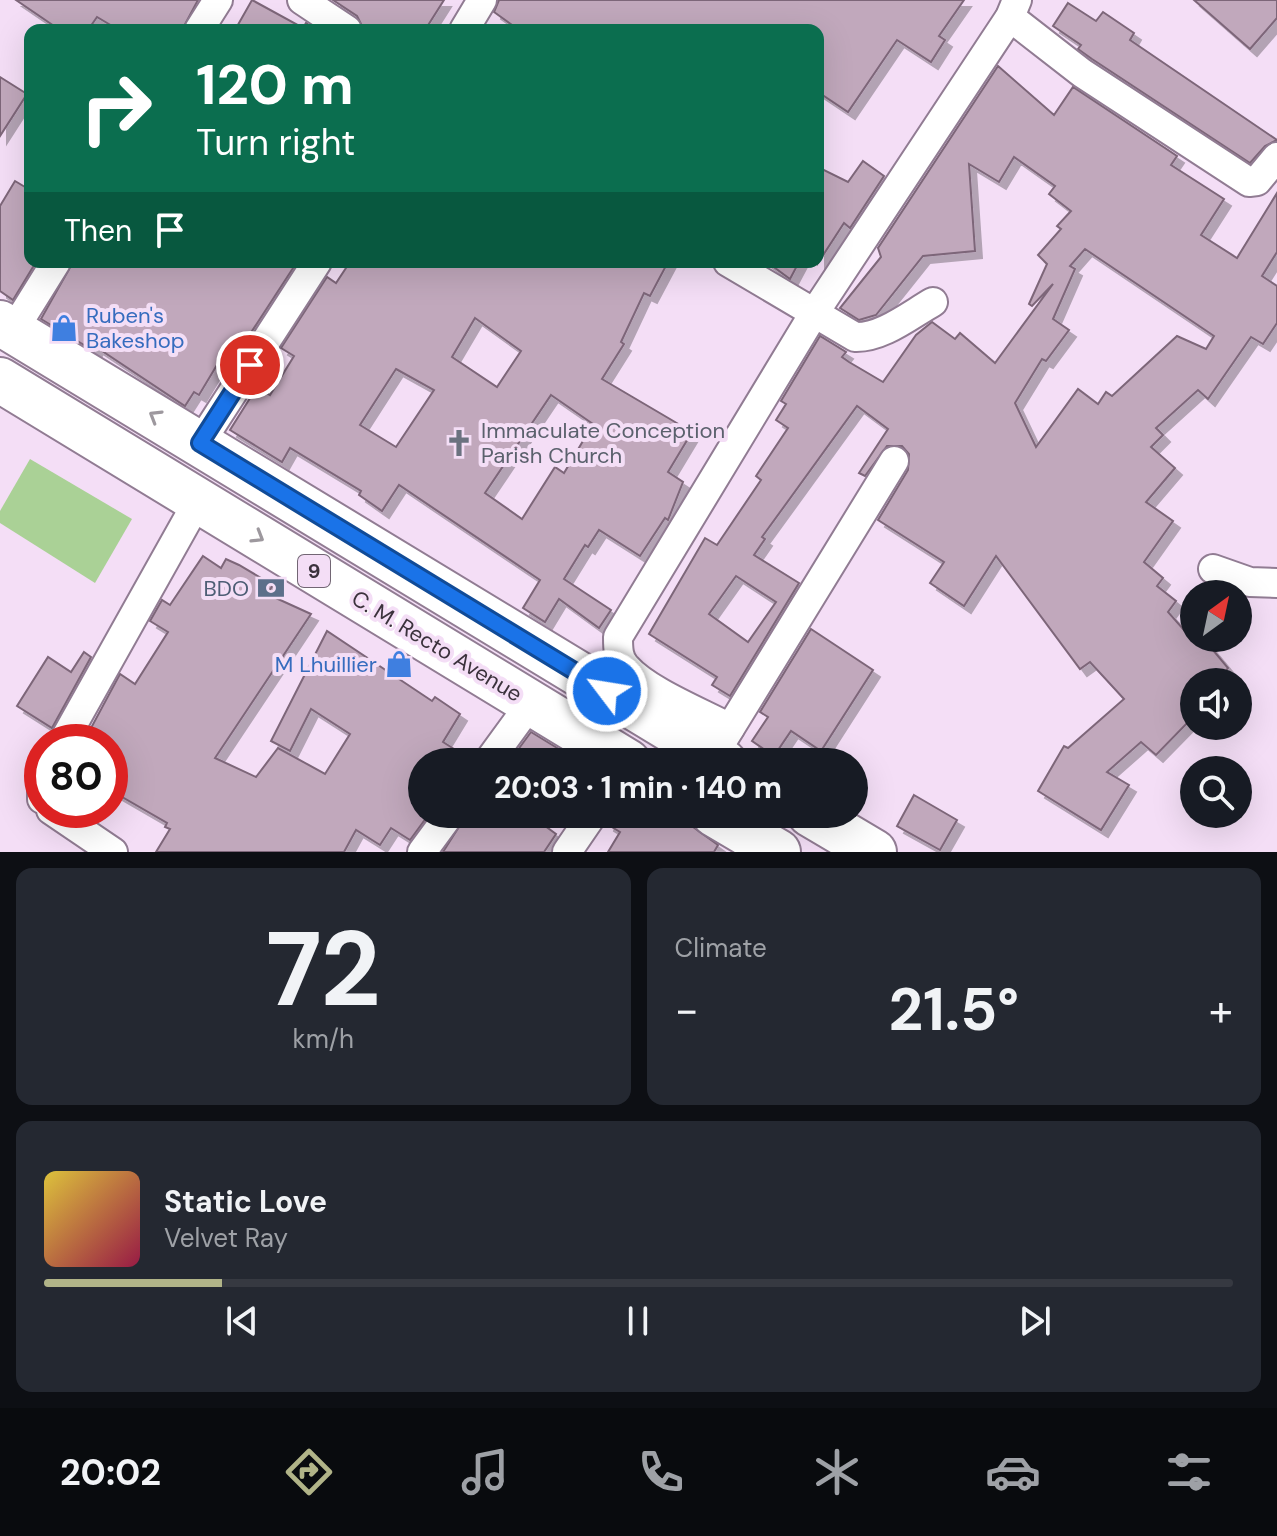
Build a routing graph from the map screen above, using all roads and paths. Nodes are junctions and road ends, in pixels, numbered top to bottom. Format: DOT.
graph roads {
  1 [pos="218,0"];
  2 [pos="302,0"];
  3 [pos="482,0"];
  4 [pos="1013,8"];
  5 [pos="203,24"];
  6 [pos="338,24"];
  7 [pos="468,24"];
  8 [pos="1277,157"];
  9 [pos="51,268"];
  10 [pos="313,268"];
  11 [pos="738,268"];
  12 [pos="933,302"];
  13 [pos="813,315"];
  14 [pos="7,327"];
  15 [pos="0,380"];
  16 [pos="200,443"];
  17 [pos="894,461"];
  18 [pos="198,501"];
  19 [pos="1213,569"];
  20 [pos="1277,583"];
  21 [pos="528,643"];
  22 [pos="517,695"];
  23 [pos="73,724"];
  24 [pos="494,748"];
  25 [pos="604,748"];
  26 [pos="712,748"];
  27 [pos="715,748"];
  28 [pos="721,748"];
  29 [pos="78,828"];
  30 [pos="440,828"];
  31 [pos="583,828"];
  32 [pos="738,828"];
  33 [pos="834,828"];
  34 [pos="113,852"];
  35 [pos="422,852"];
  36 [pos="567,852"];
  37 [pos="778,852"];
  38 [pos="874,852"];
  1 -- 5 [label="street"];
  2 -- 6 [label="street"];
  3 -- 7 [label="street"];
  4 -- 8 [label="street"];
  4 -- 13 [label="street"];
  9 -- 14 [label="street"];
  10 -- 16 [label="street"];
  11 -- 13 [label="street"];
  12 -- 13 [label="street"];
  13 -- 27 [label="street"];
  16 -- 14 [label="highway, 9, one-way"];
  15 -- 18 [label="highway, C. M. Recto Avenue / 9"];
  16 -- 21 [label="highway, 9"];
  17 -- 28 [label="street"];
  18 -- 22 [label="highway, C. M. Recto Avenue / 9, one-way"];
  18 -- 23 [label="street"];
  19 -- 20 [label="street"];
  21 -- 22 [label="highway"];
  21 -- 26 [label="highway, 9"];
  22 -- 24 [label="street"];
  22 -- 25 [label="highway, C. M. Recto Avenue / 9"];
  29 -- 34 [label="street"];
  30 -- 35 [label="street"];
  31 -- 36 [label="street"];
  32 -- 37 [label="highway"];
  33 -- 38 [label="highway"];
}
